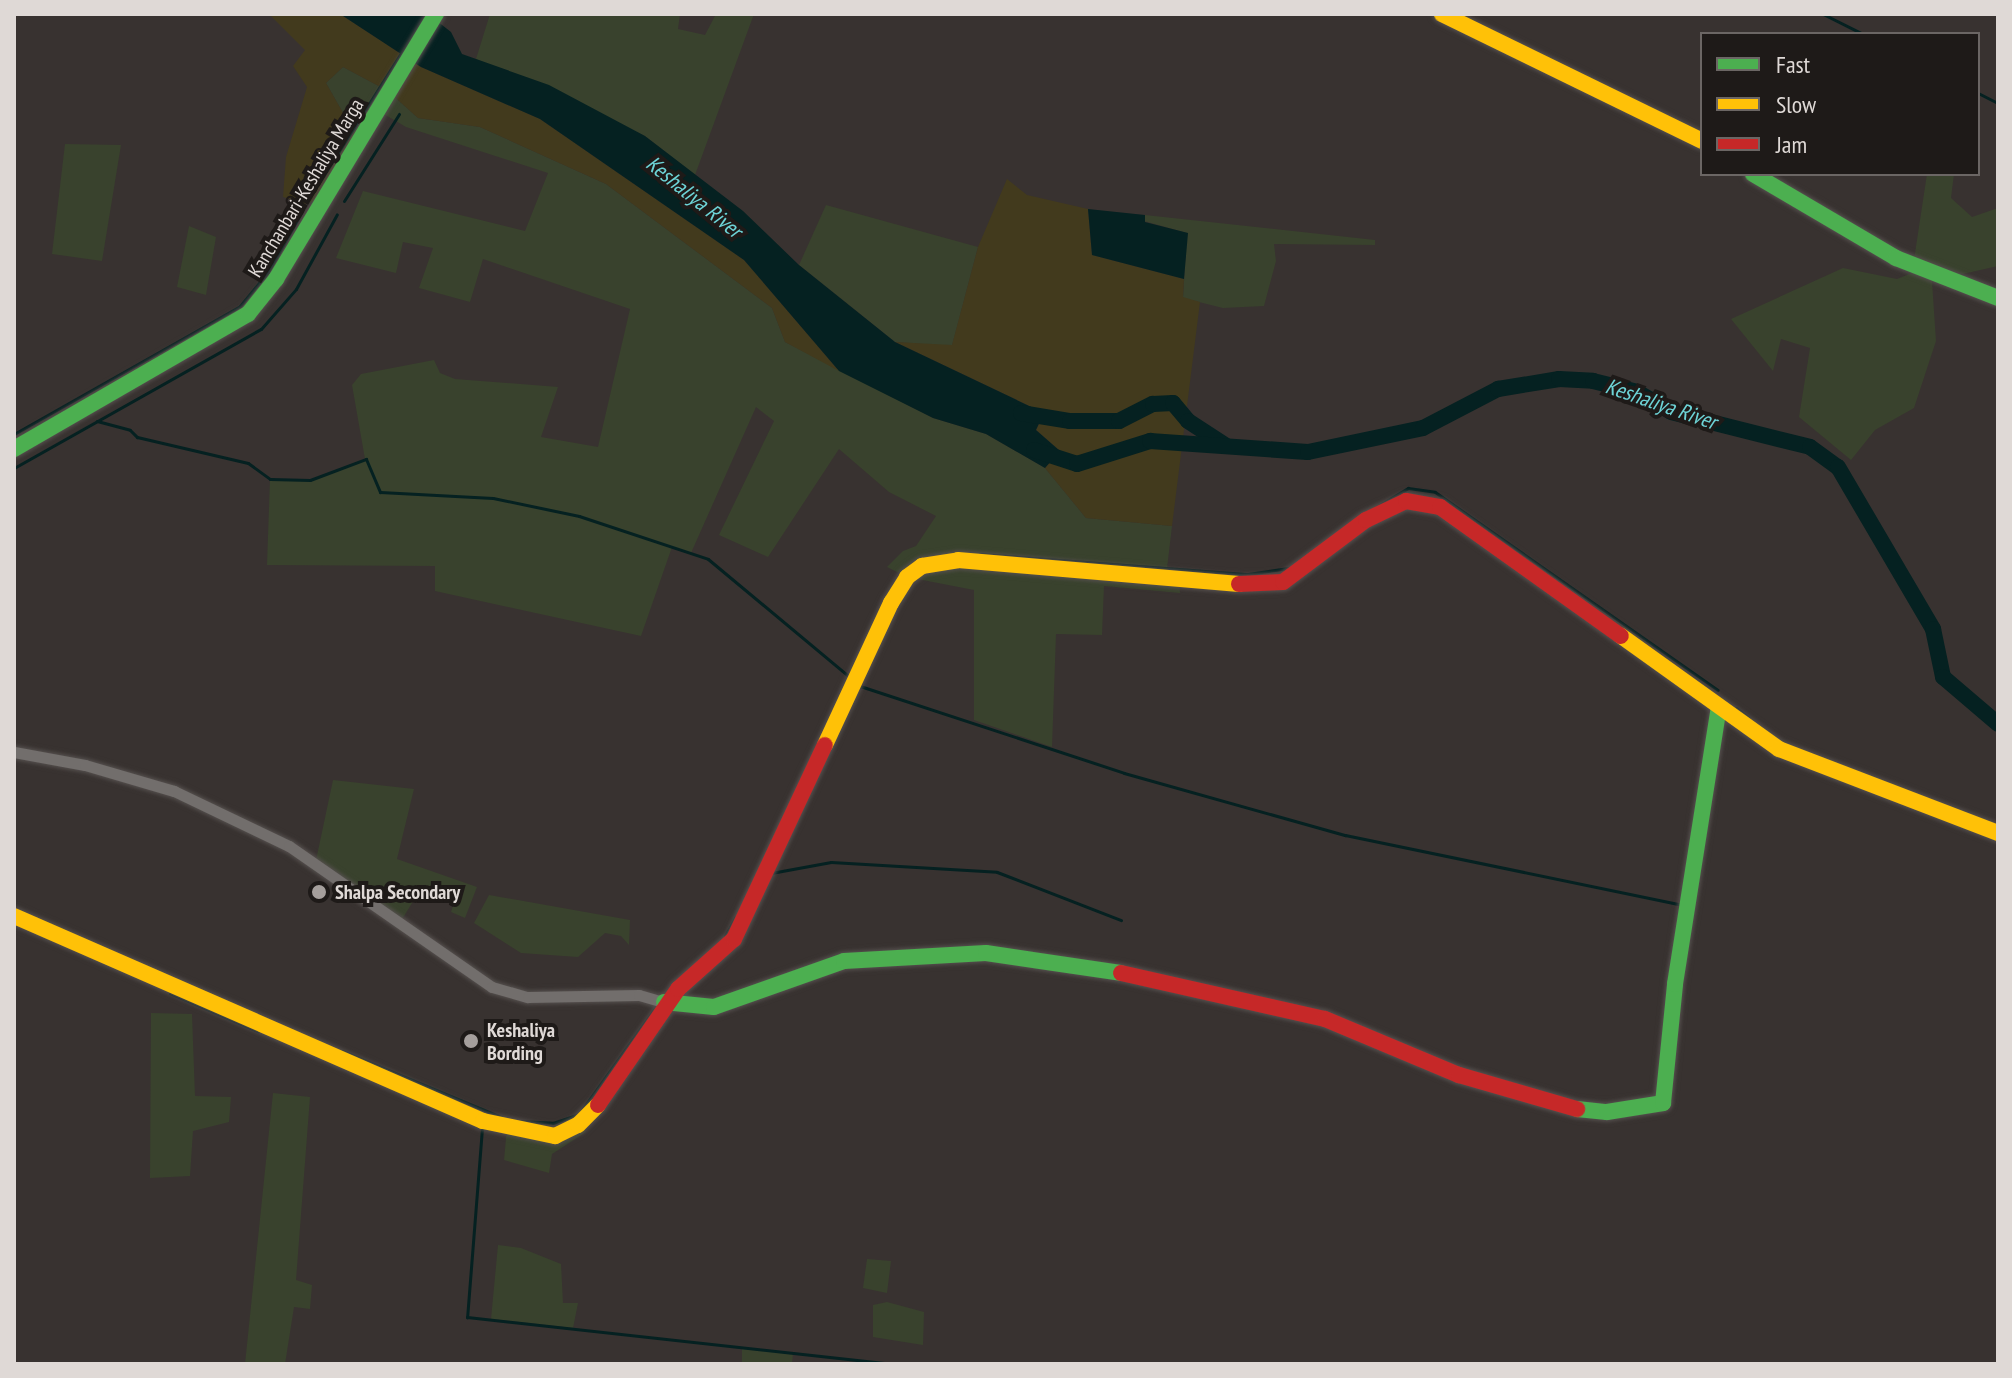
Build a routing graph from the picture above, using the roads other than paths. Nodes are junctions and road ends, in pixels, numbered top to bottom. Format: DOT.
graph roads {
  1 [pos="436,14"];
  2 [pos="1442,14"];
  3 [pos="1700,140"];
  4 [pos="1756,176"];
  5 [pos="1998,298"];
  6 [pos="14,449"];
  7 [pos="1719,707"];
  8 [pos="14,752"];
  9 [pos="1998,833"];
  10 [pos="14,916"];
  11 [pos="663,1001"];
  1 -- 6 [label="street, Kanchanbari-Keshaliya Marga"];
  2 -- 3 [label="street"];
  4 -- 5 [label="street"];
  7 -- 9 [label="street"];
  7 -- 11 [label="street"];
  7 -- 11 [label="street"];
  8 -- 11 [label="street"];
  10 -- 11 [label="street"];
}
